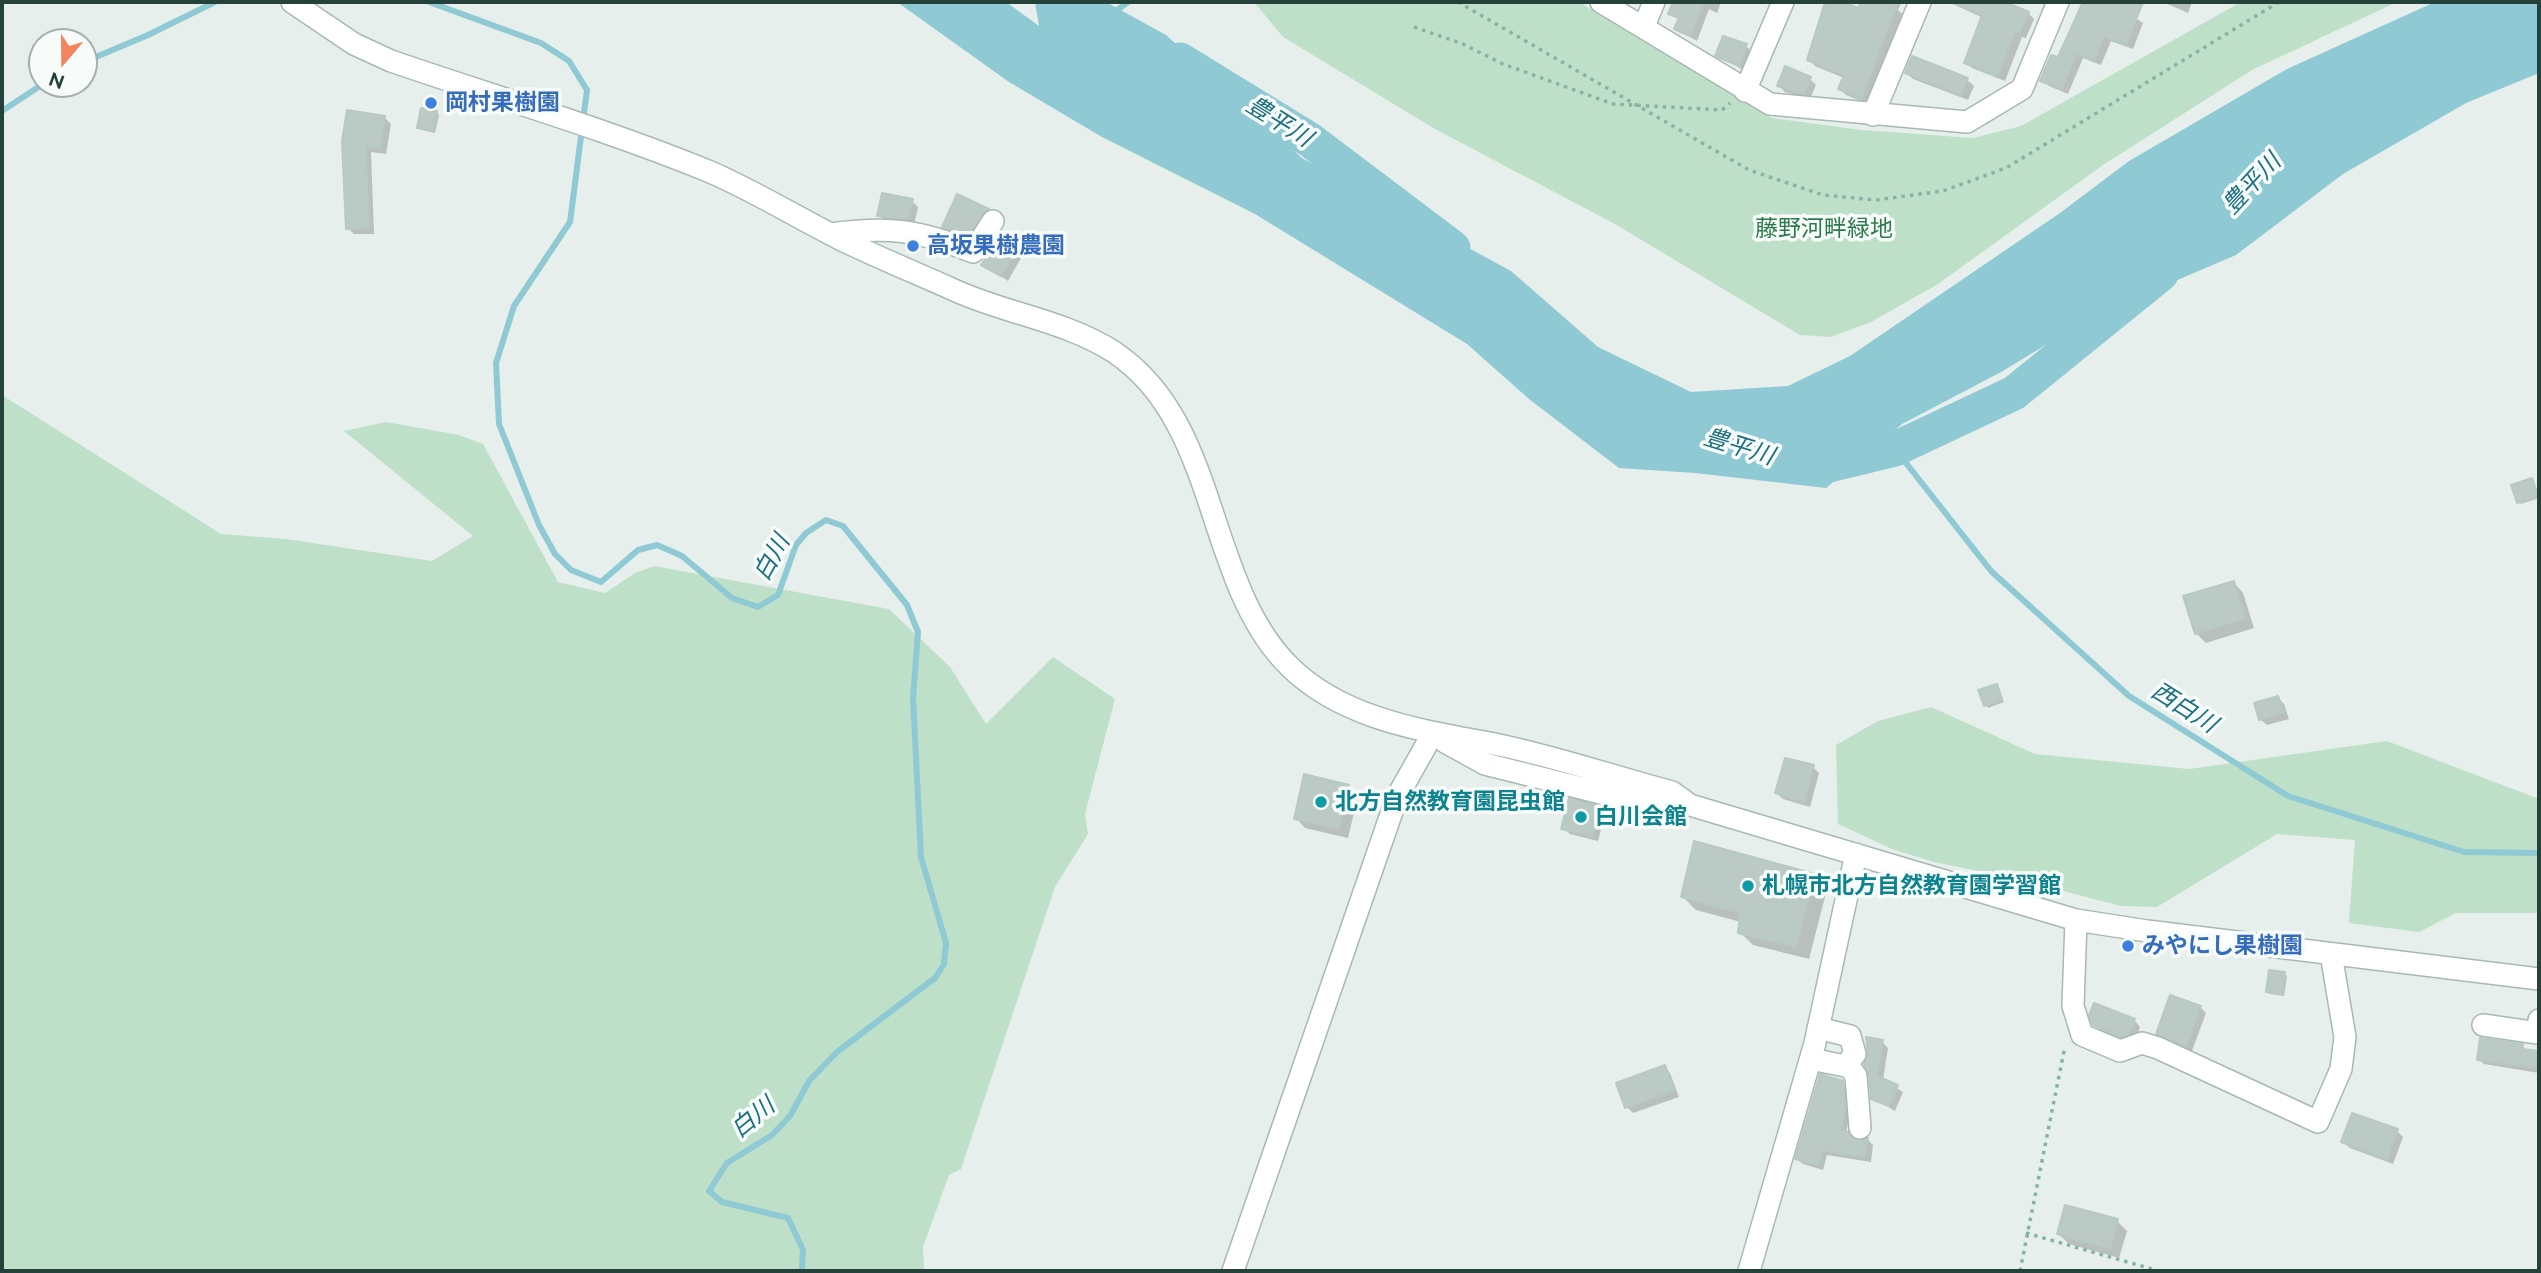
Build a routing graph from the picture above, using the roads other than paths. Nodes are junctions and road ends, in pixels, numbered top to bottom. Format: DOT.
graph roads {
  1 [pos="292,2"];
  2 [pos="1601,2"];
  3 [pos="1654,2"];
  4 [pos="1783,2"];
  5 [pos="1920,2"];
  6 [pos="2058,2"];
  7 [pos="1644,26"];
  8 [pos="1745,91"];
  9 [pos="1873,115"];
  10 [pos="993,220"];
  11 [pos="831,234"];
  12 [pos="1432,735"];
  13 [pos="1856,854"];
  14 [pos="2076,920"];
  15 [pos="2332,954"];
  16 [pos="2539,979"];
  17 [pos="2483,1025"];
  18 [pos="1818,1028"];
  19 [pos="2539,1029"];
  20 [pos="1811,1059"];
  21 [pos="1848,1065"];
  22 [pos="1860,1128"];
  23 [pos="1233,1271"];
  24 [pos="1749,1271"];
  1 -- 11 [label="street"];
  2 -- 7 [label="street"];
  3 -- 7 [label="street"];
  4 -- 8 [label="street"];
  5 -- 9 [label="street"];
  6 -- 9 [label="street"];
  7 -- 8 [label="street"];
  8 -- 9 [label="street"];
  10 -- 11 [label="street"];
  11 -- 12 [label="street"];
  12 -- 13 [label="street"];
  12 -- 23 [label="street"];
  13 -- 14 [label="street"];
  13 -- 18 [label="street"];
  14 -- 15 [label="street"];
  14 -- 15 [label="street"];
  15 -- 16 [label="street"];
  17 -- 19 [label="street"];
  18 -- 20 [label="street"];
  18 -- 21 [label="street"];
  20 -- 21 [label="street"];
  20 -- 24 [label="street"];
  21 -- 22 [label="street"];
}
